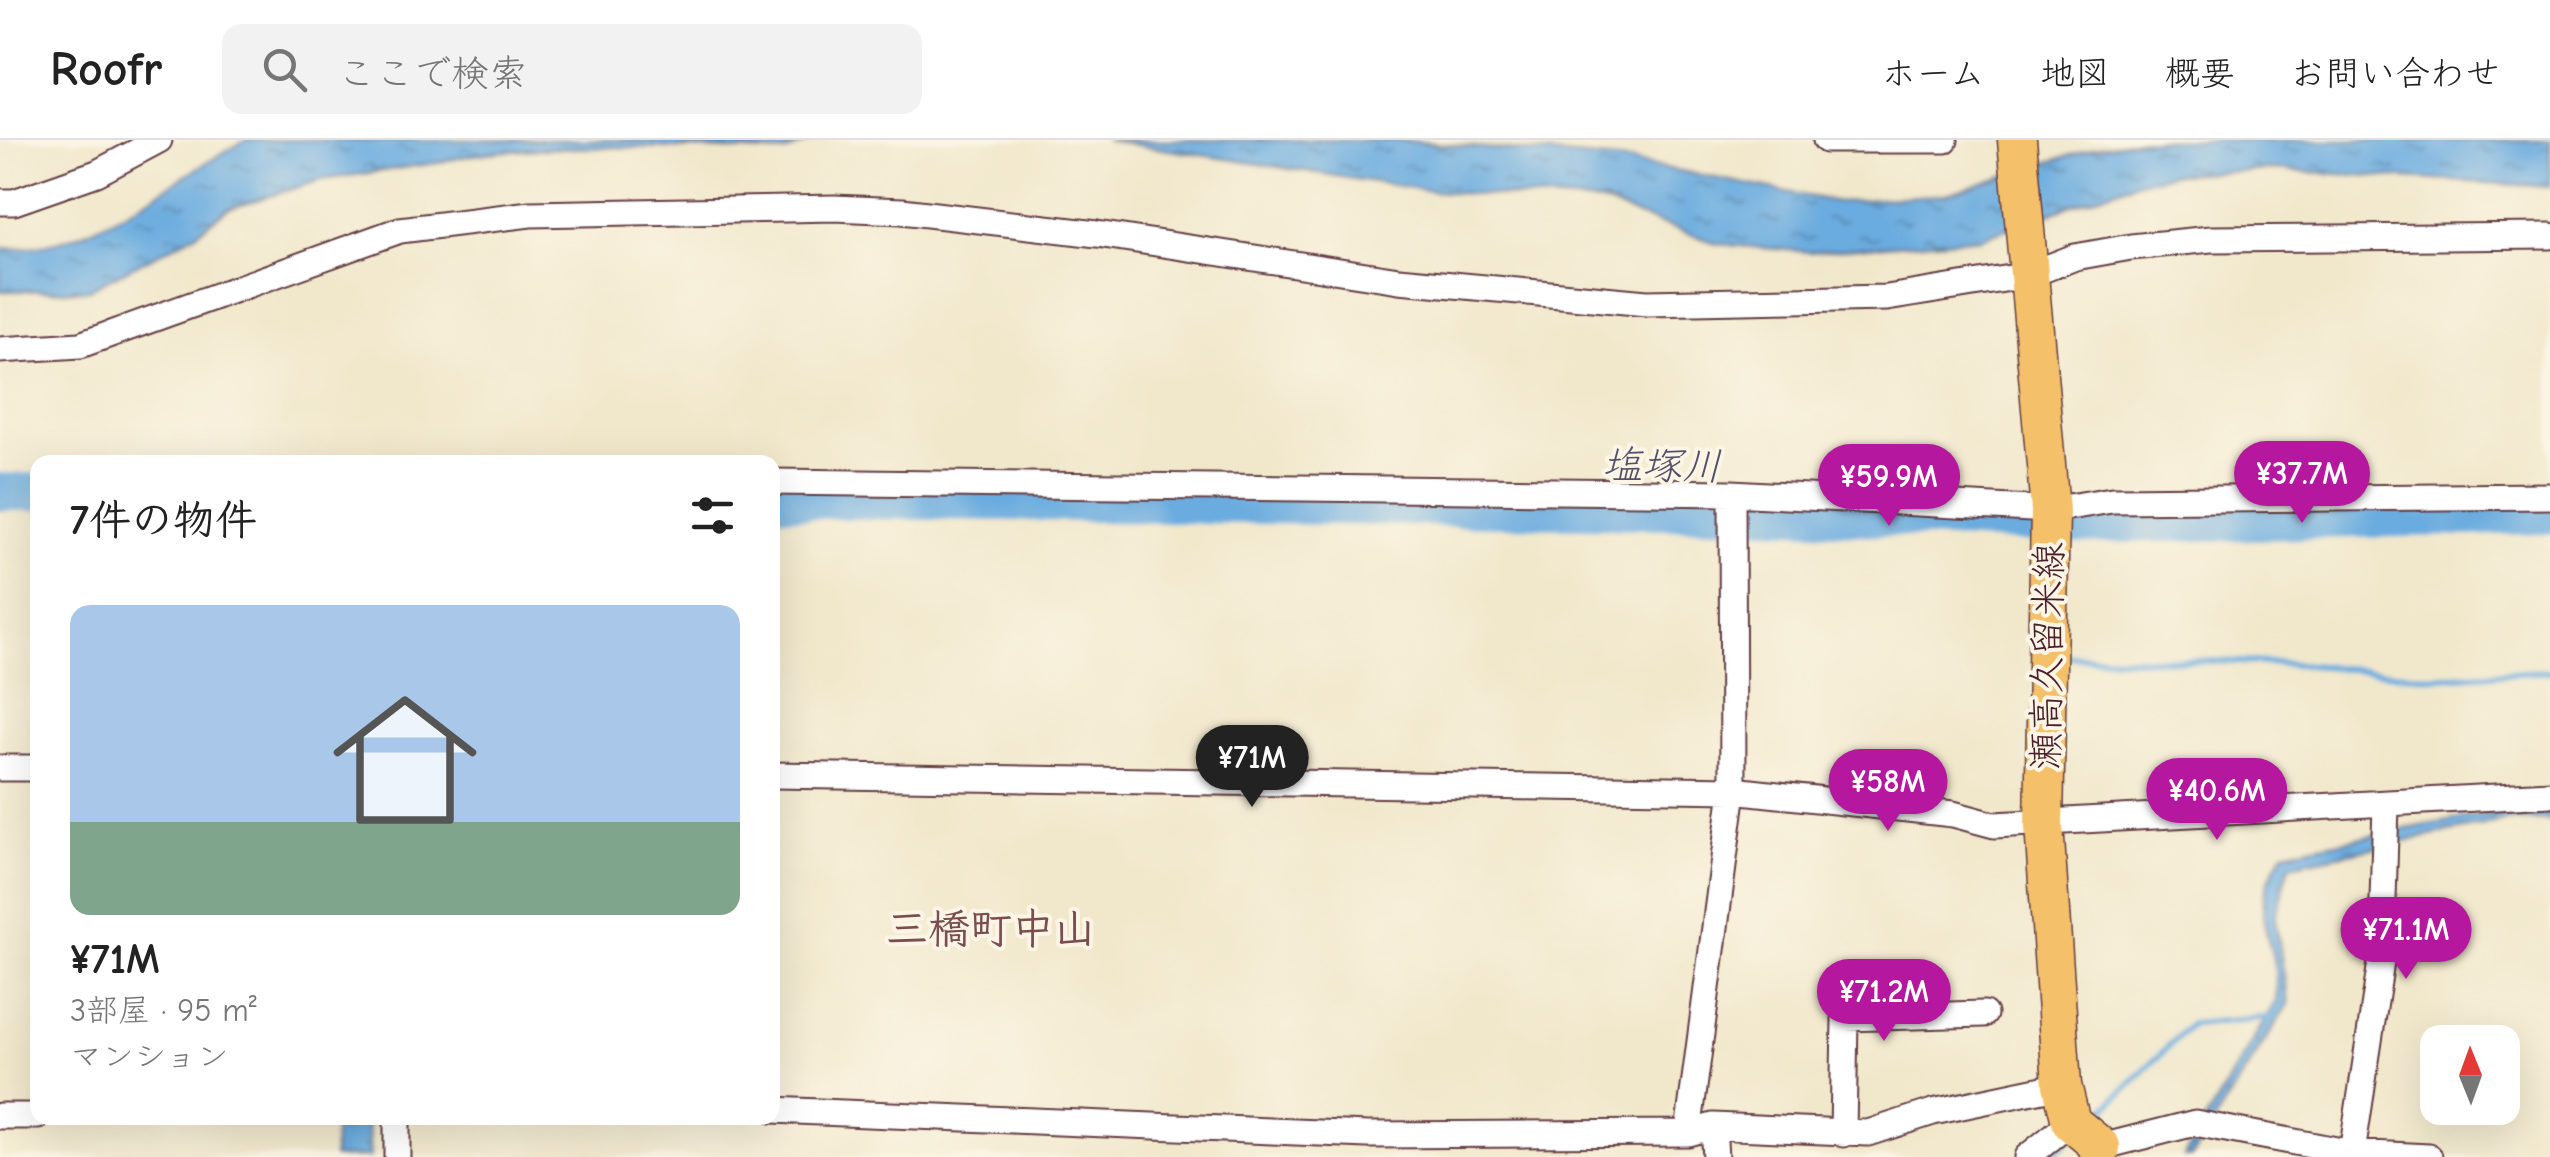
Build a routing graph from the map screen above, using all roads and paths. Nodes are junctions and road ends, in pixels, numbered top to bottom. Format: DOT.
graph roads {
  1 [pos="159,140"];
  2 [pos="1826,140"];
  3 [pos="1945,140"];
  4 [pos="2017,140"];
  5 [pos="0,202"];
  6 [pos="2550,236"];
  7 [pos="2028,269"];
  8 [pos="0,350"];
  9 [pos="780,482"];
  10 [pos="1732,493"];
  11 [pos="2550,496"];
  12 [pos="2050,510"];
  13 [pos="0,768"];
  14 [pos="30,768"];
  15 [pos="780,774"];
  16 [pos="1732,790"];
  17 [pos="2550,794"];
  18 [pos="2386,806"];
  19 [pos="2044,825"];
  20 [pos="1984,1014"];
  21 [pos="2062,1085"];
  22 [pos="780,1110"];
  23 [pos="0,1116"];
  24 [pos="30,1116"];
  25 [pos="397,1125"];
  26 [pos="1713,1126"];
  27 [pos="1688,1133"];
  28 [pos="1843,1134"];
  29 [pos="2088,1138"];
  30 [pos="1590,1145"];
  31 [pos="1368,1146"];
  32 [pos="2352,1153"];
  33 [pos="397,1157"];
  34 [pos="1714,1157"];
  35 [pos="2027,1157"];
  36 [pos="2429,1157"];
  1 -- 5 [label="street"];
  2 -- 3 [label="street"];
  4 -- 7 [label="main road, 瀬高久留米線"];
  6 -- 7 [label="street"];
  7 -- 8 [label="street"];
  7 -- 12 [label="main road, 瀬高久留米線"];
  9 -- 10 [label="street"];
  10 -- 12 [label="street"];
  10 -- 16 [label="street"];
  11 -- 12 [label="street"];
  12 -- 19 [label="main road, 瀬高久留米線"];
  13 -- 14 [label="street"];
  15 -- 16 [label="street"];
  16 -- 19 [label="street"];
  16 -- 27 [label="street"];
  17 -- 18 [label="street"];
  18 -- 19 [label="street"];
  18 -- 32 [label="street"];
  19 -- 21 [label="main road, 瀬高久留米線"];
  20 -- 28 [label="street"];
  21 -- 28 [label="street"];
  21 -- 29 [label="main road, 瀬高久留米線"];
  22 -- 31 [label="street"];
  23 -- 24 [label="street"];
  25 -- 33 [label="street"];
  26 -- 27 [label="street"];
  26 -- 28 [label="street"];
  26 -- 34 [label="street"];
  27 -- 30 [label="street"];
  29 -- 32 [label="street"];
  29 -- 35 [label="street"];
  30 -- 31 [label="street"];
  32 -- 36 [label="street"];
}
